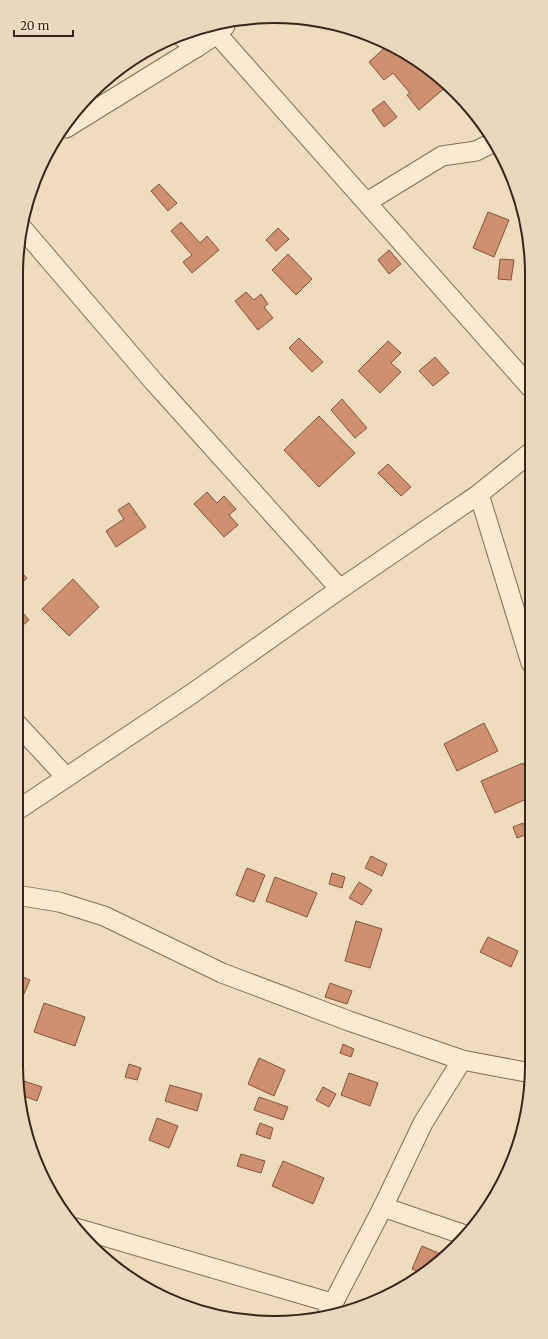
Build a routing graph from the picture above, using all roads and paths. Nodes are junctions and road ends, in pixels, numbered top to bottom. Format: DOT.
graph roads {
  1 [pos="221,30"];
  2 [pos="190,42"];
  3 [pos="74,123"];
  4 [pos="489,145"];
  5 [pos="367,202"];
  6 [pos="26,233"];
  7 [pos="525,381"];
  8 [pos="525,457"];
  9 [pos="479,494"];
  10 [pos="340,589"];
  11 [pos="525,644"];
  12 [pos="23,731"];
  13 [pos="66,777"];
  14 [pos="23,806"];
  15 [pos="23,896"];
  16 [pos="462,1060"];
  17 [pos="525,1072"];
  18 [pos="382,1206"];
  19 [pos="86,1231"];
  20 [pos="460,1233"];
  21 [pos="329,1310"];
  1 -- 2 [label="street"];
  1 -- 5 [label="street"];
  2 -- 3 [label="street"];
  4 -- 5 [label="street"];
  5 -- 7 [label="street"];
  6 -- 10 [label="street"];
  8 -- 9 [label="street"];
  9 -- 10 [label="street"];
  9 -- 11 [label="street"];
  10 -- 13 [label="street"];
  12 -- 13 [label="street"];
  13 -- 14 [label="street"];
  15 -- 16 [label="street"];
  16 -- 17 [label="street"];
  16 -- 18 [label="street"];
  18 -- 20 [label="street"];
  18 -- 21 [label="street"];
  19 -- 21 [label="street"];
}
